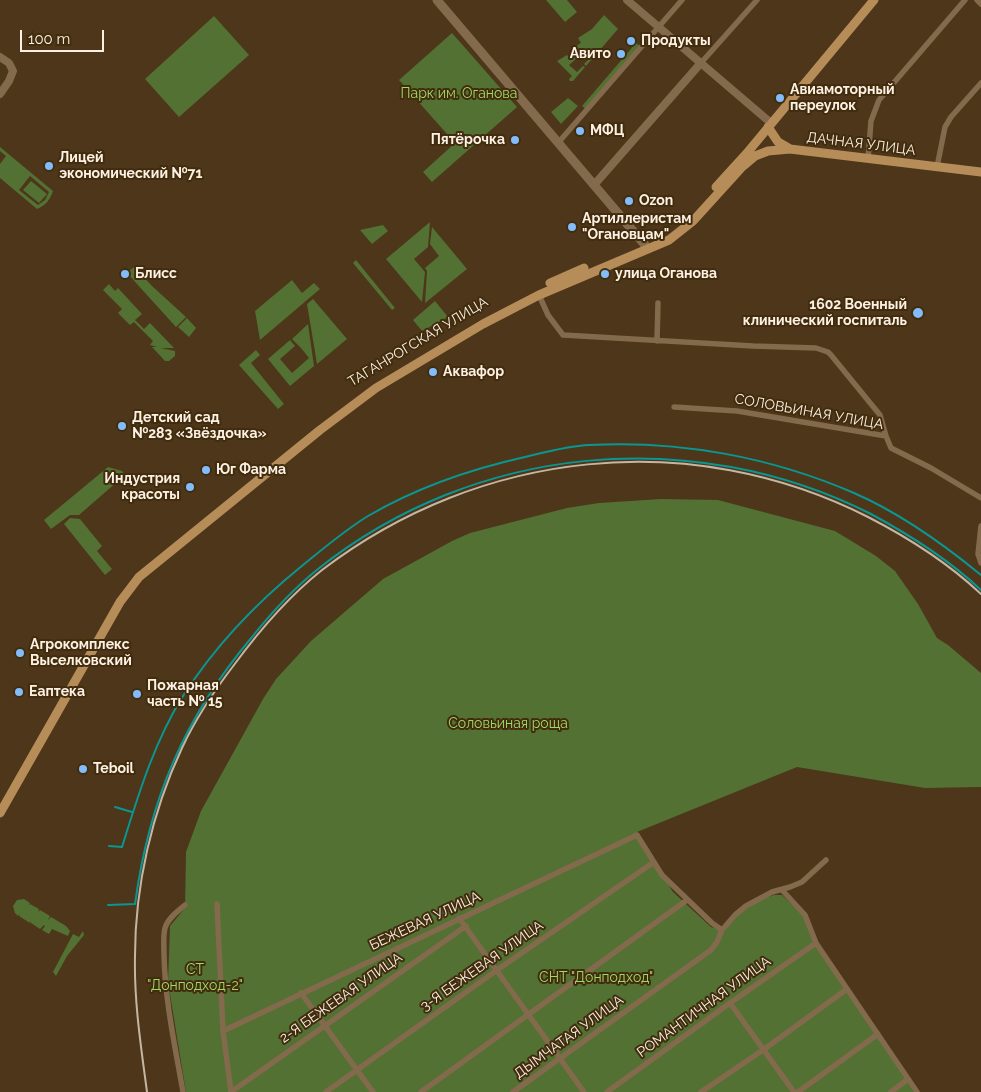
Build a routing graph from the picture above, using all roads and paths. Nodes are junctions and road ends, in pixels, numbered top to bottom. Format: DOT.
graph roads {
  1 [pos="437,0"];
  2 [pos="627,0"];
  3 [pos="682,0"];
  4 [pos="756,0"];
  5 [pos="874,0"];
  6 [pos="965,0"];
  7 [pos="977,0"];
  8 [pos="981,4"];
  9 [pos="658,27"];
  10 [pos="0,56"];
  11 [pos="700,64"];
  12 [pos="981,83"];
  13 [pos="0,94"];
  14 [pos="770,125"];
  15 [pos="558,143"];
  16 [pos="790,149"];
  17 [pos="868,160"];
  18 [pos="742,167"];
  19 [pos="937,167"];
  20 [pos="981,172"];
  21 [pos="594,185"];
  22 [pos="646,247"];
  23 [pos="537,292"];
  24 [pos="658,302"];
  25 [pos="657,341"];
  26 [pos="674,407"];
  27 [pos="886,436"];
  28 [pos="304,440"];
  29 [pos="981,498"];
  30 [pos="981,526"];
  31 [pos="981,563"];
  32 [pos="0,801"];
  33 [pos="0,813"];
  34 [pos="826,860"];
  35 [pos="654,862"];
  36 [pos="782,890"];
  37 [pos="687,900"];
  38 [pos="217,904"];
  39 [pos="185,905"];
  40 [pos="459,918"];
  41 [pos="466,926"];
  42 [pos="722,930"];
  43 [pos="816,943"];
  44 [pos="497,970"];
  45 [pos="847,989"];
  46 [pos="301,992"];
  47 [pos="730,1003"];
  48 [pos="528,1015"];
  49 [pos="325,1024"];
  50 [pos="224,1031"];
  51 [pos="878,1034"];
  52 [pos="763,1050"];
  53 [pos="560,1059"];
  54 [pos="357,1070"];
  55 [pos="908,1079"];
  56 [pos="183,1092"];
  57 [pos="231,1092"];
  58 [pos="326,1092"];
  59 [pos="373,1092"];
  60 [pos="421,1092"];
  61 [pos="513,1092"];
  62 [pos="584,1092"];
  63 [pos="607,1092"];
  64 [pos="701,1092"];
  65 [pos="796,1092"];
  66 [pos="890,1092"];
  67 [pos="917,1092"];
  1 -- 15 [label="main road"];
  2 -- 9 [label="street"];
  3 -- 9 [label="street"];
  4 -- 11 [label="street"];
  5 -- 14 [label="main road, ТАГАНРОГСКАЯ УЛИЦА"];
  6 -- 17 [label="street"];
  7 -- 8 [label="street"];
  9 -- 11 [label="street"];
  9 -- 15 [label="street"];
  10 -- 13 [label="street"];
  11 -- 14 [label="street"];
  11 -- 21 [label="street"];
  12 -- 19 [label="street"];
  14 -- 16 [label="main road"];
  14 -- 22 [label="main road, ТАГАНРОГСКАЯ УЛИЦА"];
  15 -- 21 [label="main road"];
  16 -- 17 [label="main road, ДАЧНАЯ УЛИЦА"];
  16 -- 18 [label="main road, ДАЧНАЯ УЛИЦА"];
  17 -- 19 [label="main road, ДАЧНАЯ УЛИЦА"];
  18 -- 22 [label="main road, ТАГАНРОГСКАЯ УЛИЦА"];
  19 -- 20 [label="main road, ДАЧНАЯ УЛИЦА"];
  21 -- 22 [label="main road"];
  22 -- 23 [label="main road, ТАГАНРОГСКАЯ УЛИЦА"];
  23 -- 25 [label="street"];
  23 -- 28 [label="main road, ТАГАНРОГСКАЯ УЛИЦА"];
  24 -- 25 [label="street"];
  25 -- 27 [label="street"];
  26 -- 27 [label="street, СОЛОВЬИНАЯ УЛИЦА"];
  27 -- 29 [label="street, СОЛОВЬИНАЯ УЛИЦА"];
  28 -- 32 [label="main road, ТАГАНРОГСКАЯ УЛИЦА"];
  28 -- 33 [label="main road, ТАГАНРОГСКАЯ УЛИЦА"];
  30 -- 31 [label="street"];
  34 -- 36 [label="street, ДЫМЧАТАЯ УЛИЦА"];
  35 -- 37 [label="street"];
  35 -- 40 [label="street, БЕЖЕВАЯ УЛИЦА"];
  35 -- 44 [label="street, 3-Я БЕЖЕВАЯ УЛИЦА"];
  36 -- 42 [label="street, ДЫМЧАТАЯ УЛИЦА"];
  36 -- 43 [label="street"];
  37 -- 42 [label="street"];
  37 -- 48 [label="street"];
  38 -- 50 [label="street"];
  39 -- 56 [label="street"];
  40 -- 41 [label="street"];
  40 -- 46 [label="street, БЕЖЕВАЯ УЛИЦА"];
  41 -- 44 [label="street"];
  41 -- 49 [label="street, 2-Я БЕЖЕВАЯ УЛИЦА"];
  42 -- 53 [label="street, ДЫМЧАТАЯ УЛИЦА"];
  43 -- 45 [label="street"];
  43 -- 47 [label="street, РОМАНТИЧНАЯ УЛИЦА"];
  44 -- 48 [label="street"];
  44 -- 54 [label="street, 3-Я БЕЖЕВАЯ УЛИЦА"];
  45 -- 51 [label="street"];
  45 -- 52 [label="street"];
  46 -- 49 [label="street"];
  46 -- 50 [label="street, БЕЖЕВАЯ УЛИЦА"];
  47 -- 52 [label="street"];
  47 -- 63 [label="street, РОМАНТИЧНАЯ УЛИЦА"];
  48 -- 53 [label="street"];
  48 -- 60 [label="street"];
  49 -- 54 [label="street"];
  49 -- 57 [label="street, 2-Я БЕЖЕВАЯ УЛИЦА"];
  50 -- 57 [label="street"];
  51 -- 55 [label="street"];
  51 -- 65 [label="street"];
  52 -- 64 [label="street"];
  52 -- 65 [label="street"];
  53 -- 61 [label="street, ДЫМЧАТАЯ УЛИЦА"];
  53 -- 62 [label="street"];
  54 -- 58 [label="street, 3-Я БЕЖЕВАЯ УЛИЦА"];
  54 -- 59 [label="street"];
  55 -- 66 [label="street"];
  55 -- 67 [label="street"];
}
